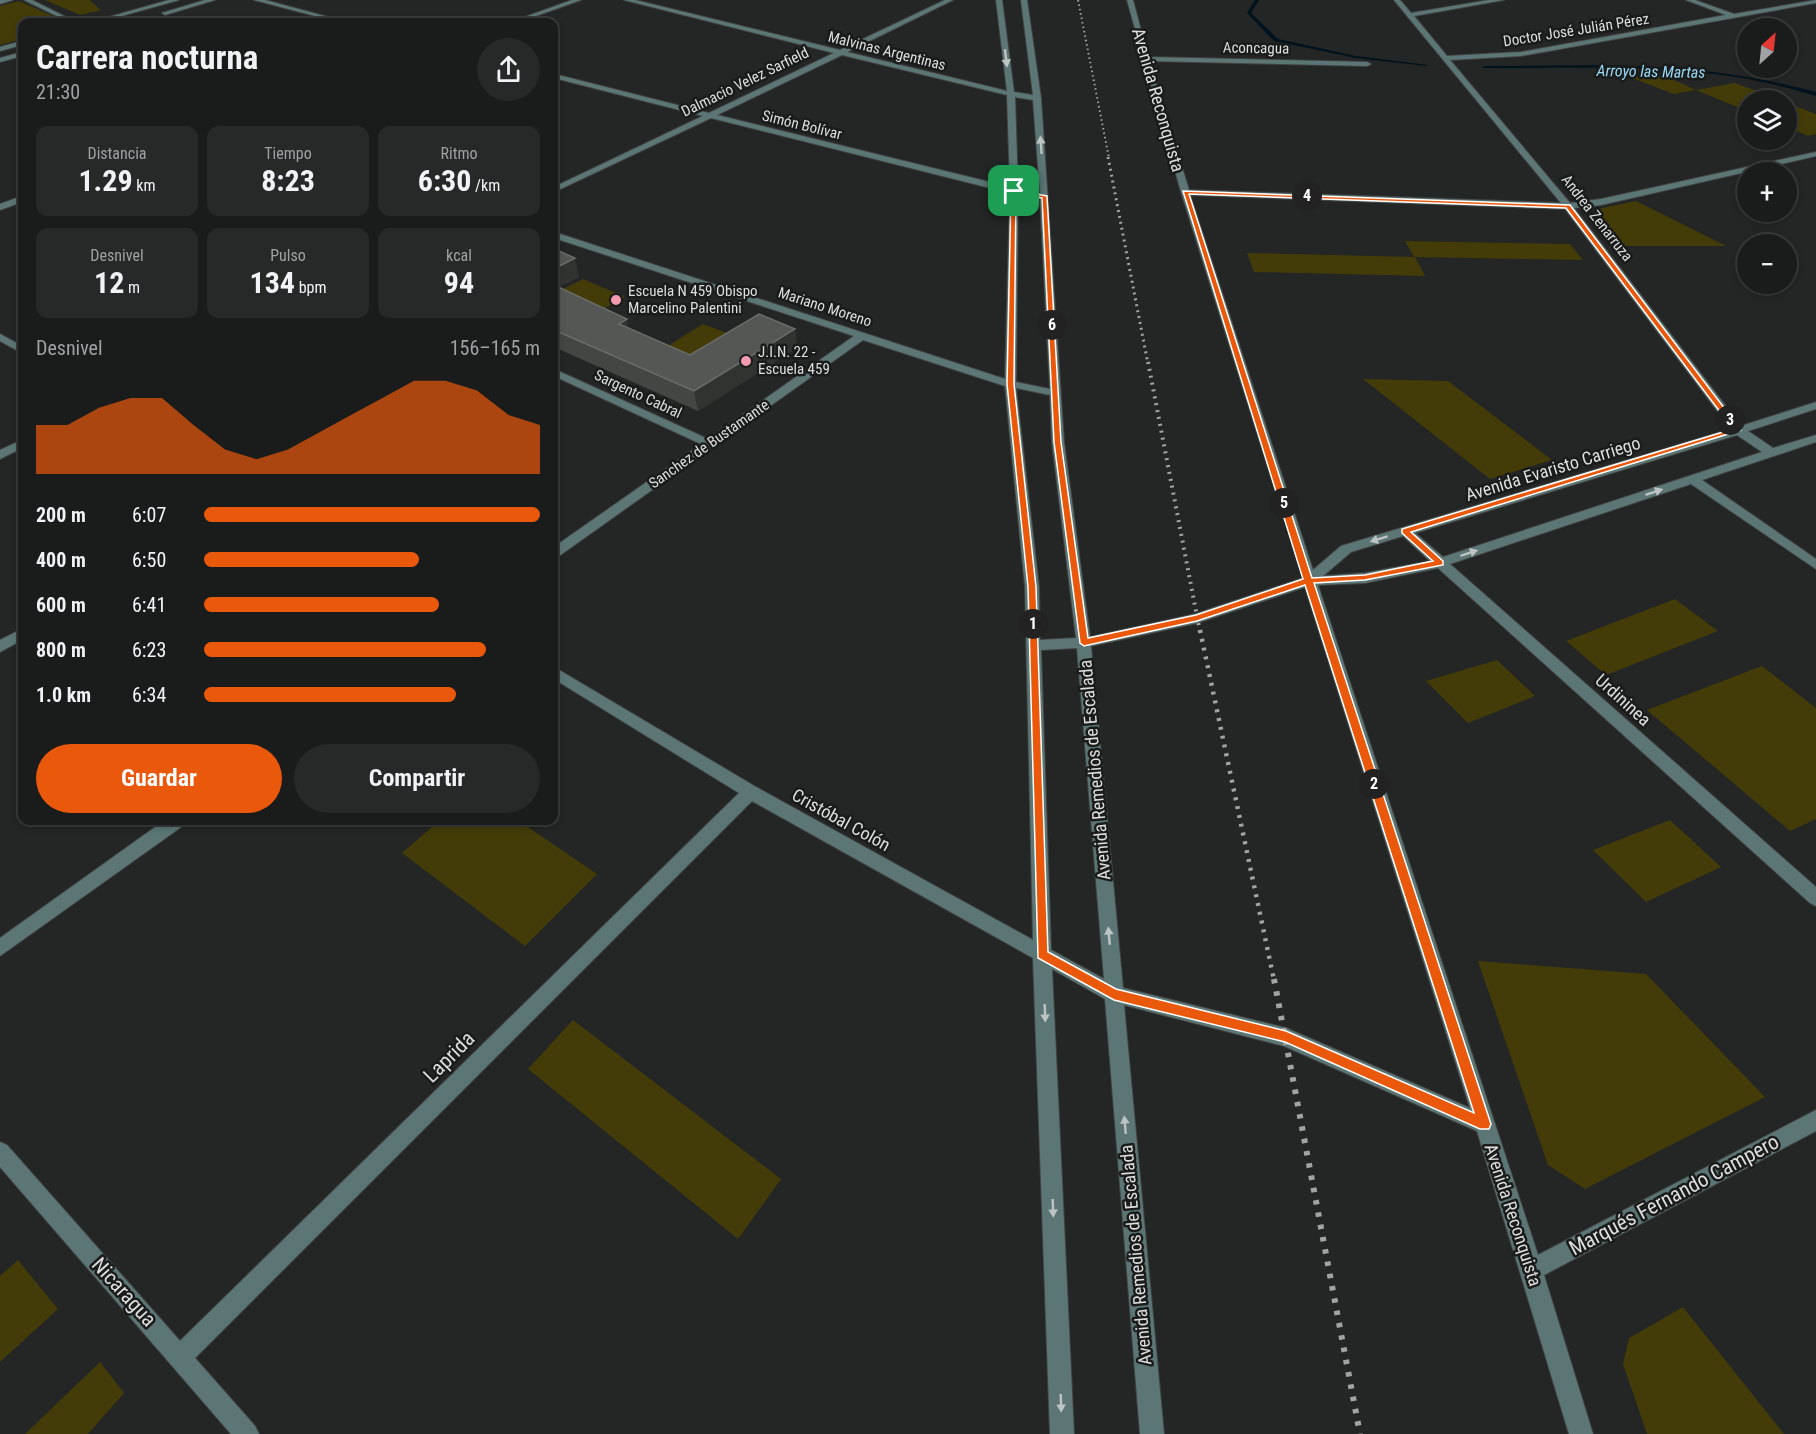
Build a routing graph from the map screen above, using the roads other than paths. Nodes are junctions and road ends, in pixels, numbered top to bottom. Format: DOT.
graph roads {
  1 [pos="10,0"];
  2 [pos="27,0"];
  3 [pos="136,0"];
  4 [pos="176,0"];
  5 [pos="212,0"];
  6 [pos="256,0"];
  7 [pos="578,0"];
  8 [pos="627,0"];
  9 [pos="950,0"];
  10 [pos="999,0"];
  11 [pos="1130,0"];
  12 [pos="1396,0"];
  13 [pos="1501,0"];
  14 [pos="1689,0"];
  15 [pos="1021,1"];
  16 [pos="1816,1"];
  17 [pos="0,3"];
  18 [pos="148,8"];
  19 [pos="1408,15"];
  20 [pos="156,16"];
  21 [pos="1733,16"];
  22 [pos="65,18"];
  23 [pos="109,18"];
  24 [pos="328,18"];
  25 [pos="526,18"];
  26 [pos="18,44"];
  27 [pos="0,49"];
  28 [pos="839,53"];
  29 [pos="18,55"];
  30 [pos="12,57"];
  31 [pos="1445,58"];
  32 [pos="18,59"];
  33 [pos="1145,59"];
  34 [pos="0,60"];
  35 [pos="1367,64"];
  36 [pos="558,77"];
  37 [pos="1011,94"];
  38 [pos="1037,98"];
  39 [pos="711,116"];
  40 [pos="1816,154"];
  41 [pos="558,188"];
  42 [pos="1014,191"];
  43 [pos="1185,192"];
  44 [pos="1044,196"];
  45 [pos="18,200"];
  46 [pos="1568,206"];
  47 [pos="0,207"];
  48 [pos="558,236"];
  49 [pos="863,335"];
  50 [pos="0,336"];
  51 [pos="18,347"];
  52 [pos="558,374"];
  53 [pos="1010,384"];
  54 [pos="1055,393"];
  55 [pos="1816,405"];
  56 [pos="1738,430"];
  57 [pos="1816,438"];
  58 [pos="710,444"];
  59 [pos="18,446"];
  60 [pos="1772,453"];
  61 [pos="0,455"];
  62 [pos="1693,479"];
  63 [pos="1405,531"];
  64 [pos="558,550"];
  65 [pos="1440,563"];
  66 [pos="1816,565"];
  67 [pos="1308,581"];
  68 [pos="18,636"];
  69 [pos="1084,643"];
  70 [pos="1034,645"];
  71 [pos="0,647"];
  72 [pos="558,674"];
  73 [pos="750,792"];
  74 [pos="171,825"];
  75 [pos="1816,898"];
  76 [pos="0,948"];
  77 [pos="1042,954"];
  78 [pos="1114,994"];
  79 [pos="1816,1120"];
  80 [pos="1484,1124"];
  81 [pos="0,1152"];
  82 [pos="1532,1270"];
  83 [pos="181,1356"];
  84 [pos="247,1434"];
  85 [pos="1062,1434"];
  86 [pos="1152,1434"];
  87 [pos="1581,1434"];
  1 -- 17 [label="street"];
  2 -- 22 [label="street"];
  3 -- 18 [label="street"];
  4 -- 18 [label="street"];
  5 -- 20 [label="street"];
  6 -- 24 [label="street"];
  7 -- 25 [label="street"];
  8 -- 28 [label="street, Malvinas Argentinas"];
  9 -- 28 [label="street, Dalmacio Velez Sarfield"];
  10 -- 37 [label="street, one-way"];
  11 -- 33 [label="street, Avenida Reconquista"];
  12 -- 19 [label="street, Andrea Zenarruza"];
  13 -- 19 [label="street"];
  14 -- 21 [label="street"];
  15 -- 38 [label="street, Avenida Remedios de Escalada"];
  16 -- 21 [label="street, Doctor José Julián Pérez"];
  18 -- 23 [label="street"];
  19 -- 31 [label="street, Andrea Zenarruza"];
  21 -- 31 [label="street, Doctor José Julián Pérez"];
  26 -- 27 [label="street"];
  28 -- 37 [label="street, Malvinas Argentinas"];
  28 -- 39 [label="street, Dalmacio Velez Sarfield"];
  29 -- 30 [label="street"];
  30 -- 32 [label="street"];
  30 -- 34 [label="street"];
  31 -- 46 [label="street, Andrea Zenarruza"];
  33 -- 35 [label="street, Aconcagua"];
  33 -- 43 [label="street, Avenida Reconquista"];
  36 -- 39 [label="street, Simón Bolívar"];
  37 -- 38 [label="street, Malvinas Argentinas"];
  37 -- 42 [label="street"];
  44 -- 38 [label="street, Avenida Remedios de Escalada, one-way"];
  39 -- 41 [label="street, Dalmacio Velez Sarfield"];
  39 -- 42 [label="street, Simón Bolívar"];
  40 -- 46 [label="street"];
  42 -- 44 [label="street, Simón Bolívar"];
  42 -- 53 [label="street"];
  43 -- 46 [label="street"];
  43 -- 67 [label="street, Avenida Reconquista"];
  44 -- 54 [label="street, Avenida Remedios de Escalada"];
  45 -- 47 [label="street"];
  46 -- 56 [label="street, Andrea Zenarruza"];
  48 -- 49 [label="street, Mariano Moreno"];
  49 -- 53 [label="street, Mariano Moreno"];
  49 -- 58 [label="street, Sanchez de Bustamante"];
  50 -- 51 [label="street"];
  52 -- 58 [label="street, Sargento Cabral"];
  53 -- 54 [label="street, Mariano Moreno"];
  53 -- 70 [label="street"];
  54 -- 69 [label="street, Avenida Remedios de Escalada"];
  55 -- 56 [label="street, Avenida Evaristo Carriego"];
  56 -- 60 [label="street, Andrea Zenarruza"];
  56 -- 63 [label="street, Avenida Evaristo Carriego"];
  57 -- 60 [label="street, Avenida Evaristo Carriego"];
  58 -- 64 [label="street, Sanchez de Bustamante"];
  59 -- 61 [label="street"];
  60 -- 62 [label="street, Avenida Evaristo Carriego"];
  65 -- 62 [label="street, Avenida Evaristo Carriego, one-way"];
  62 -- 66 [label="street"];
  63 -- 65 [label="street, Urdininea"];
  63 -- 67 [label="street, Avenida Evaristo Carriego, one-way"];
  65 -- 67 [label="street, Avenida Evaristo Carriego"];
  65 -- 75 [label="street, Urdininea"];
  67 -- 69 [label="street, Avenida Evaristo Carriego"];
  67 -- 80 [label="street, Avenida Reconquista"];
  68 -- 71 [label="street"];
  69 -- 70 [label="street, Avenida Evaristo Carriego"];
  78 -- 69 [label="street, Avenida Remedios de Escalada, one-way"];
  70 -- 77 [label="street"];
  72 -- 73 [label="street, Cristóbal Colón"];
  73 -- 77 [label="street, Cristóbal Colón"];
  73 -- 83 [label="street, Laprida"];
  74 -- 76 [label="street"];
  77 -- 78 [label="street, Cristóbal Colón"];
  77 -- 85 [label="street, one-way"];
  78 -- 80 [label="street, Cristóbal Colón"];
  86 -- 78 [label="street, Avenida Remedios de Escalada, one-way"];
  79 -- 82 [label="street, Marqués Fernando Campero"];
  80 -- 82 [label="street, Avenida Reconquista"];
  81 -- 83 [label="street, Nicaragua"];
  82 -- 87 [label="street, Avenida Reconquista"];
  83 -- 84 [label="street, Nicaragua"];
}
